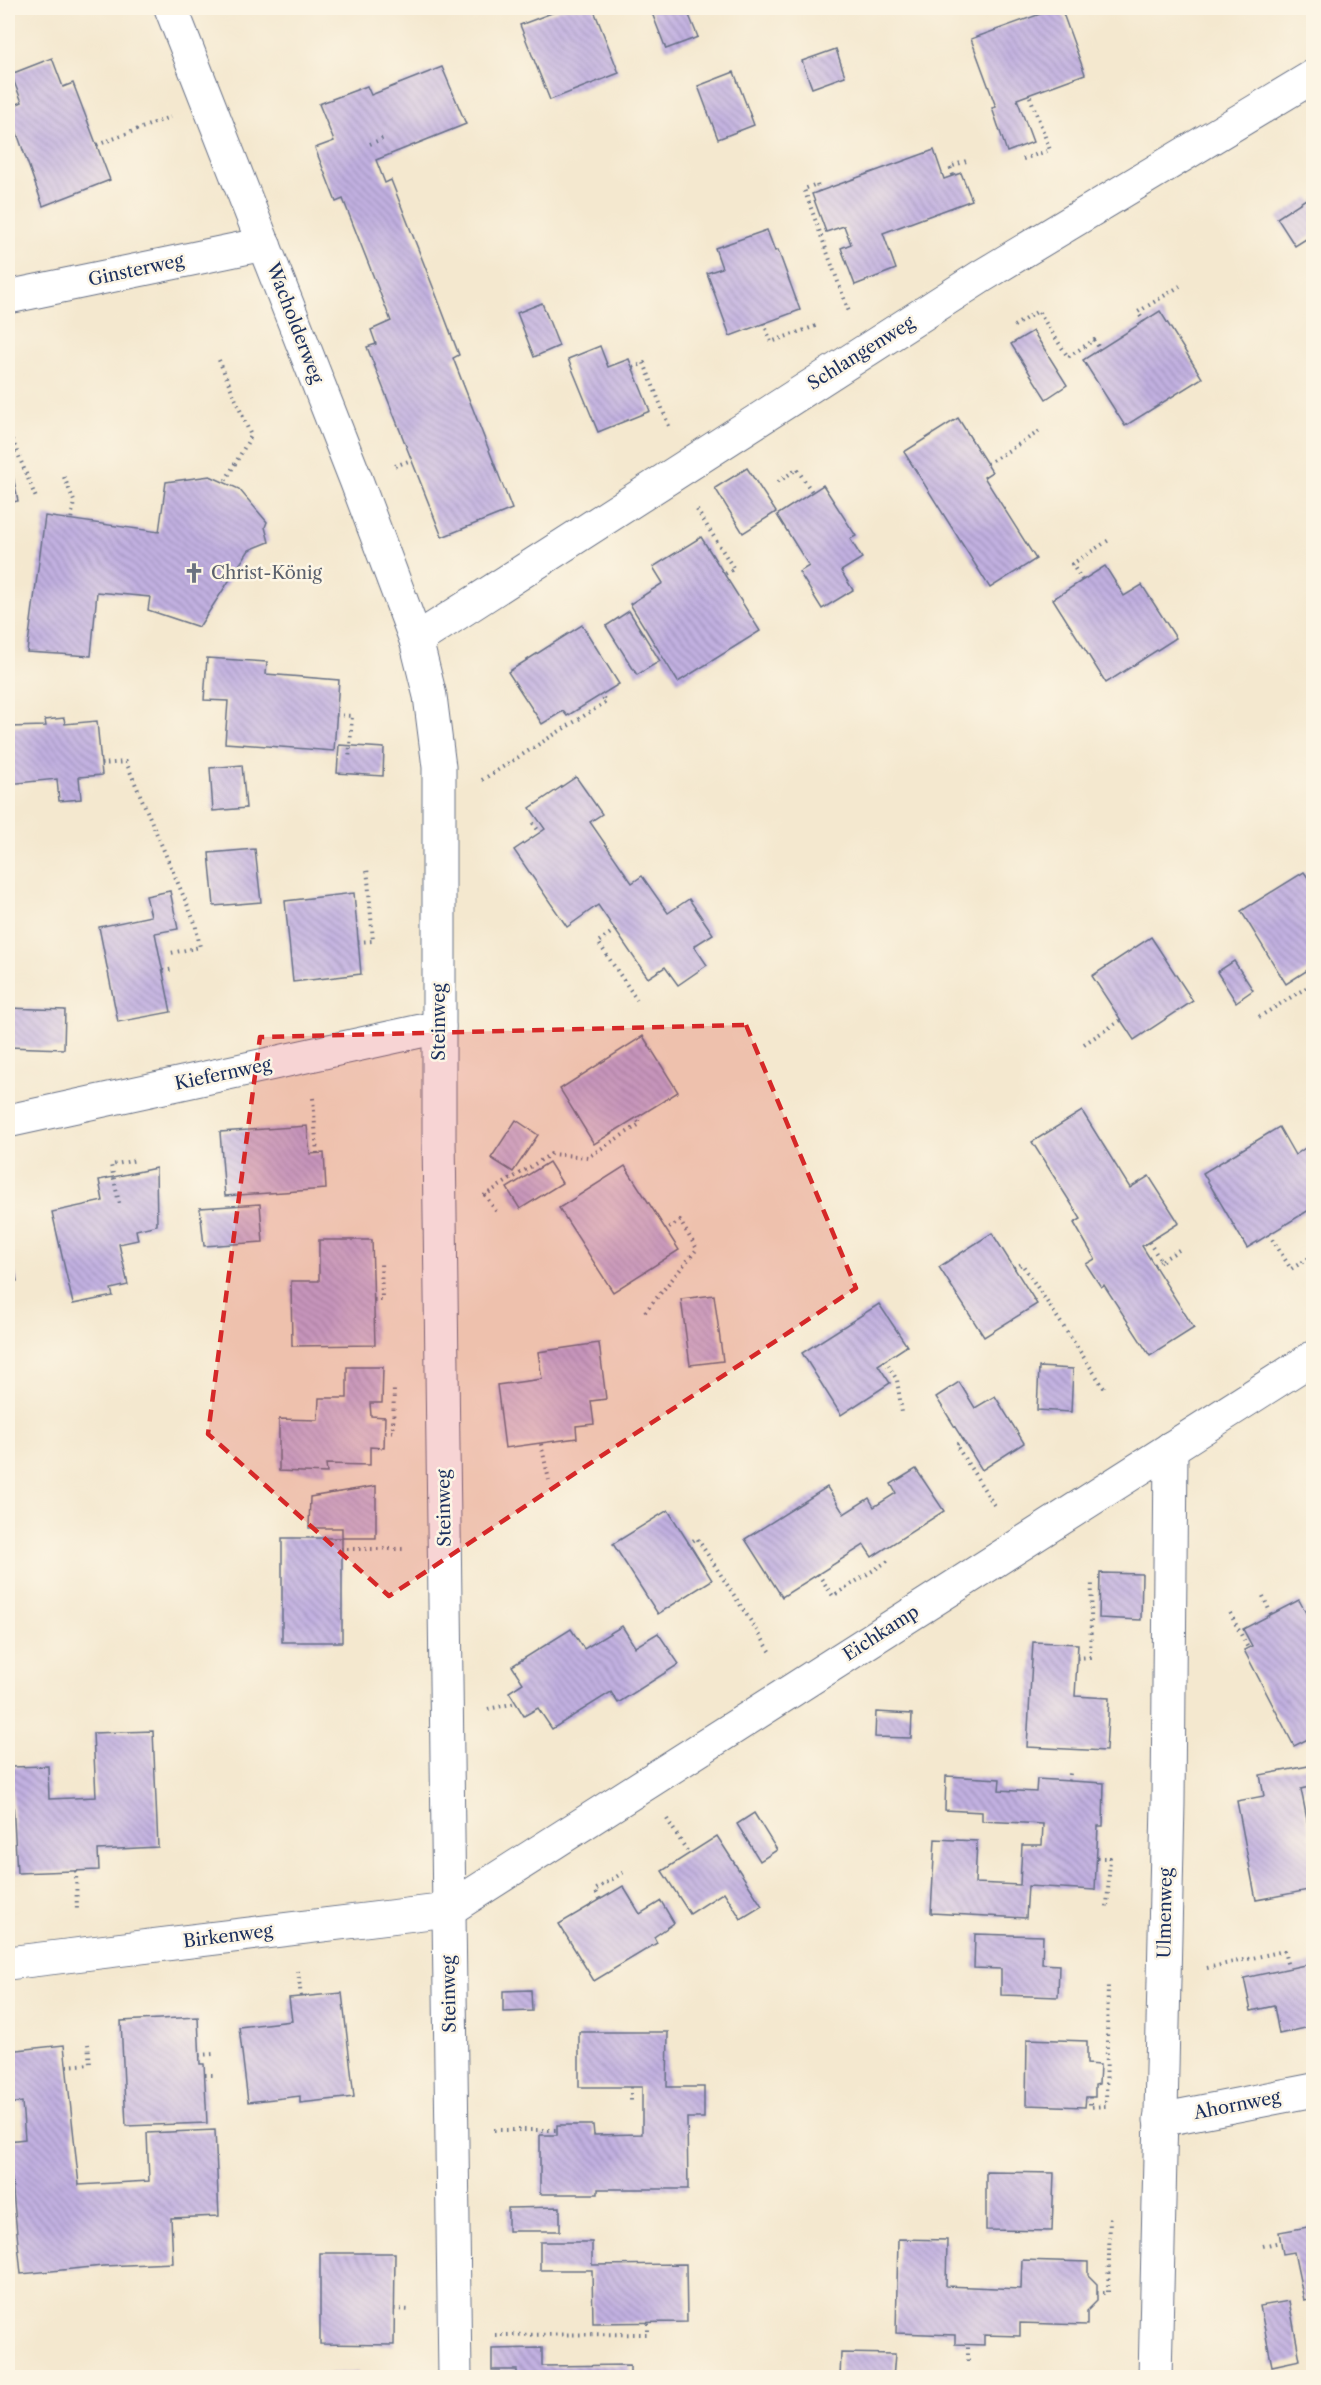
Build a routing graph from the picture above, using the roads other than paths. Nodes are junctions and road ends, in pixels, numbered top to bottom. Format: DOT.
graph roads {
  1 [pos="171,8"];
  2 [pos="1314,76"];
  3 [pos="264,244"];
  4 [pos="8,297"];
  5 [pos="416,640"];
  6 [pos="439,1027"];
  7 [pos="8,1121"];
  8 [pos="1314,1357"];
  9 [pos="1171,1448"];
  10 [pos="448,1910"];
  11 [pos="8,1963"];
  12 [pos="1314,2090"];
  13 [pos="1160,2120"];
  14 [pos="455,2378"];
  15 [pos="1155,2378"];
  1 -- 3 [label="street, Wacholderweg"];
  2 -- 5 [label="street, Schlangenweg"];
  3 -- 4 [label="street, Ginsterweg"];
  3 -- 5 [label="street, Wacholderweg"];
  5 -- 6 [label="street, Steinweg"];
  6 -- 7 [label="street, Kiefernweg"];
  6 -- 10 [label="street, Steinweg"];
  8 -- 9 [label="street, Eichkamp"];
  9 -- 10 [label="street, Eichkamp"];
  9 -- 13 [label="street, Ulmenweg"];
  10 -- 11 [label="street, Birkenweg"];
  10 -- 14 [label="street, Steinweg"];
  12 -- 13 [label="street, Ahornweg"];
  13 -- 15 [label="street, Ulmenweg"];
}
